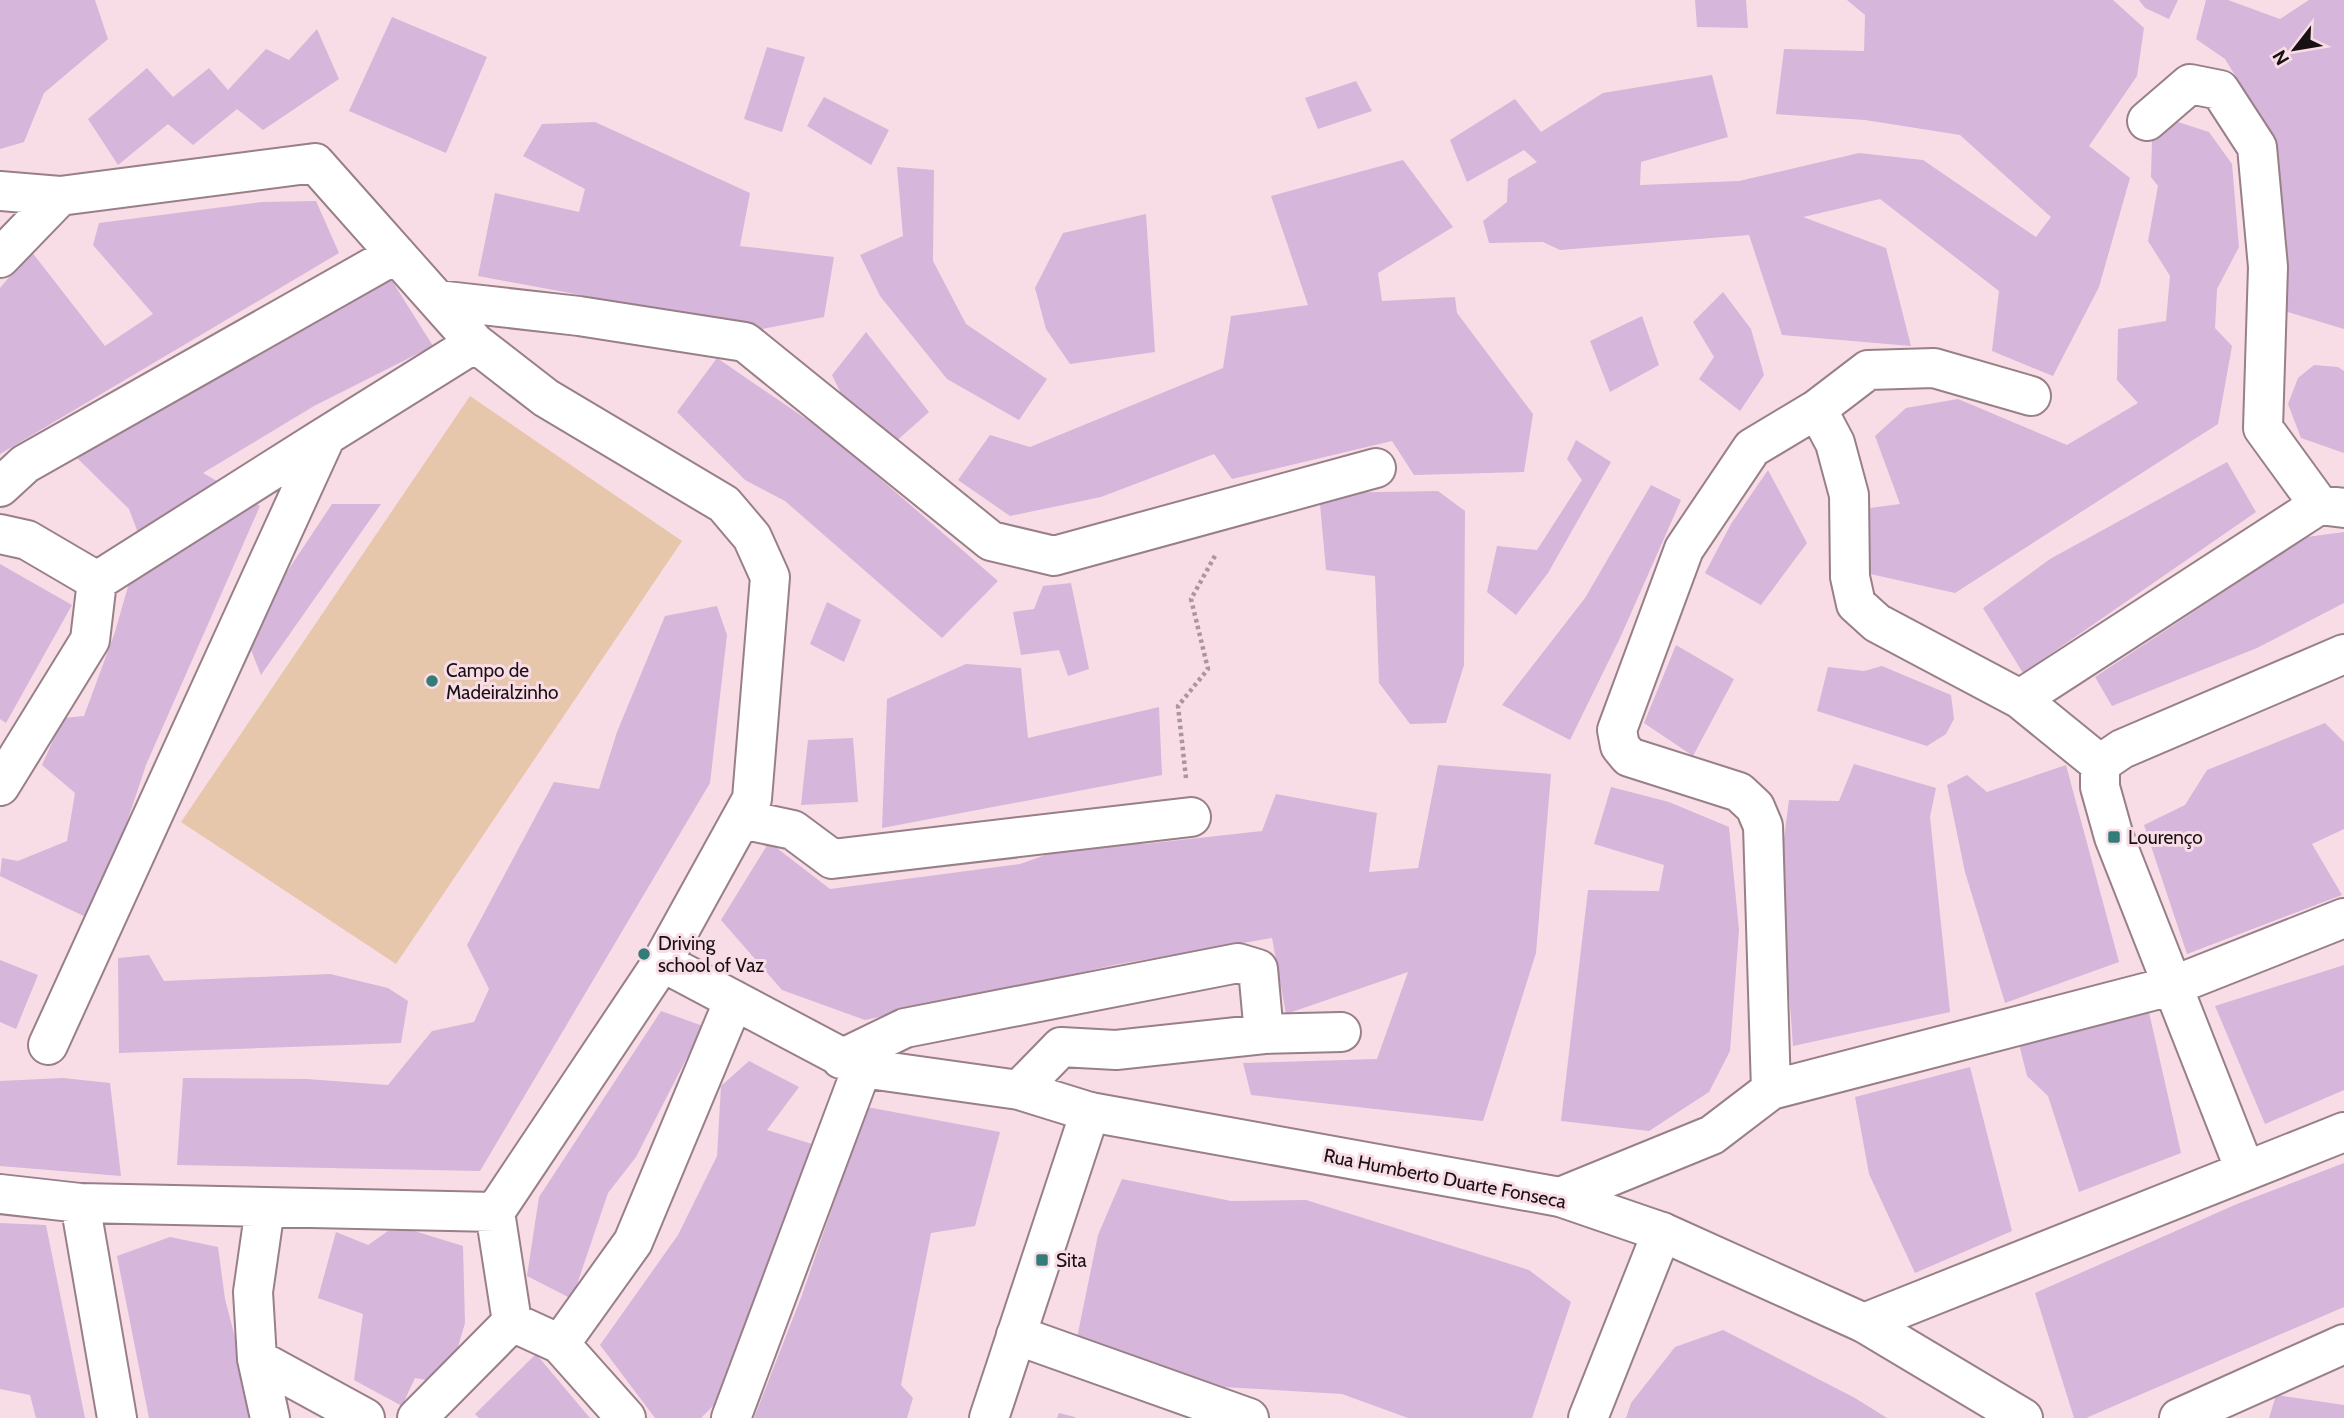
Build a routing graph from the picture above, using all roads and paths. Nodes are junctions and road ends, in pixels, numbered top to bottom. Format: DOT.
graph roads {
  1 [pos="2147,121"];
  2 [pos="0,191"];
  3 [pos="60,196"];
  4 [pos="396,254"];
  5 [pos="0,258"];
  6 [pos="437,300"];
  7 [pos="475,343"];
  8 [pos="2031,396"];
  9 [pos="1817,409"];
  10 [pos="326,436"];
  11 [pos="1376,468"];
  12 [pos="0,487"];
  13 [pos="1249,503"];
  14 [pos="2332,507"];
  15 [pos="0,534"];
  16 [pos="97,581"];
  17 [pos="2344,654"];
  18 [pos="2020,699"];
  19 [pos="2100,764"];
  20 [pos="0,786"];
  21 [pos="1191,817"];
  22 [pos="741,818"];
  23 [pos="2344,918"];
  24 [pos="662,962"];
  25 [pos="2175,985"];
  26 [pos="734,1000"];
  27 [pos="1341,1032"];
  28 [pos="1264,1034"];
  29 [pos="48,1045"];
  30 [pos="851,1063"];
  31 [pos="1018,1090"];
  32 [pos="1771,1090"];
  33 [pos="1090,1112"];
  34 [pos="2344,1132"];
  35 [pos="2245,1170"];
  36 [pos="0,1194"];
  37 [pos="1560,1197"];
  38 [pos="80,1203"];
  39 [pos="265,1208"];
  40 [pos="495,1212"];
  41 [pos="1662,1232"];
  42 [pos="512,1322"];
  43 [pos="1864,1323"];
  44 [pos="1016,1335"];
  45 [pos="2344,1343"];
  46 [pos="560,1344"];
  47 [pos="257,1359"];
  48 [pos="117,1418"];
  49 [pos="270,1418"];
  50 [pos="365,1418"];
  51 [pos="417,1418"];
  52 [pos="626,1418"];
  53 [pos="731,1418"];
  54 [pos="989,1418"];
  55 [pos="1249,1418"];
  56 [pos="1588,1418"];
  57 [pos="2023,1418"];
  58 [pos="2179,1418"];
  1 -- 14 [label="street"];
  2 -- 3 [label="street"];
  3 -- 4 [label="street"];
  3 -- 5 [label="street"];
  4 -- 6 [label="street"];
  4 -- 12 [label="street"];
  6 -- 7 [label="street"];
  6 -- 13 [label="street"];
  7 -- 10 [label="street"];
  7 -- 22 [label="street"];
  8 -- 9 [label="street"];
  9 -- 18 [label="street"];
  9 -- 32 [label="street"];
  10 -- 16 [label="street"];
  10 -- 29 [label="street"];
  11 -- 13 [label="street"];
  13 -- 21 [label="path"];
  14 -- 18 [label="street"];
  15 -- 16 [label="street"];
  16 -- 20 [label="street"];
  17 -- 19 [label="street"];
  18 -- 19 [label="street"];
  19 -- 25 [label="street"];
  21 -- 22 [label="street"];
  22 -- 24 [label="street"];
  23 -- 25 [label="street"];
  24 -- 26 [label="street"];
  24 -- 40 [label="street"];
  25 -- 32 [label="street"];
  25 -- 35 [label="street"];
  26 -- 30 [label="street"];
  26 -- 46 [label="street"];
  27 -- 28 [label="street"];
  28 -- 30 [label="street"];
  28 -- 31 [label="street"];
  30 -- 31 [label="street, Rua Humberto Duarte Fonseca"];
  30 -- 53 [label="street"];
  31 -- 33 [label="street, Rua Humberto Duarte Fonseca"];
  32 -- 37 [label="street"];
  33 -- 37 [label="street, Rua Humberto Duarte Fonseca"];
  33 -- 44 [label="street"];
  34 -- 35 [label="street"];
  35 -- 43 [label="street"];
  36 -- 38 [label="street"];
  37 -- 41 [label="street, Rua Humberto Duarte Fonseca"];
  38 -- 39 [label="street"];
  38 -- 48 [label="street"];
  39 -- 40 [label="street"];
  39 -- 47 [label="street"];
  40 -- 42 [label="street"];
  41 -- 43 [label="street, Rua Humberto Duarte Fonseca"];
  41 -- 56 [label="street"];
  42 -- 46 [label="street"];
  42 -- 51 [label="street"];
  43 -- 57 [label="street, Rua Humberto Duarte Fonseca"];
  44 -- 54 [label="street"];
  44 -- 55 [label="street"];
  45 -- 58 [label="street"];
  46 -- 52 [label="street"];
  47 -- 49 [label="street"];
  47 -- 50 [label="street"];
}
